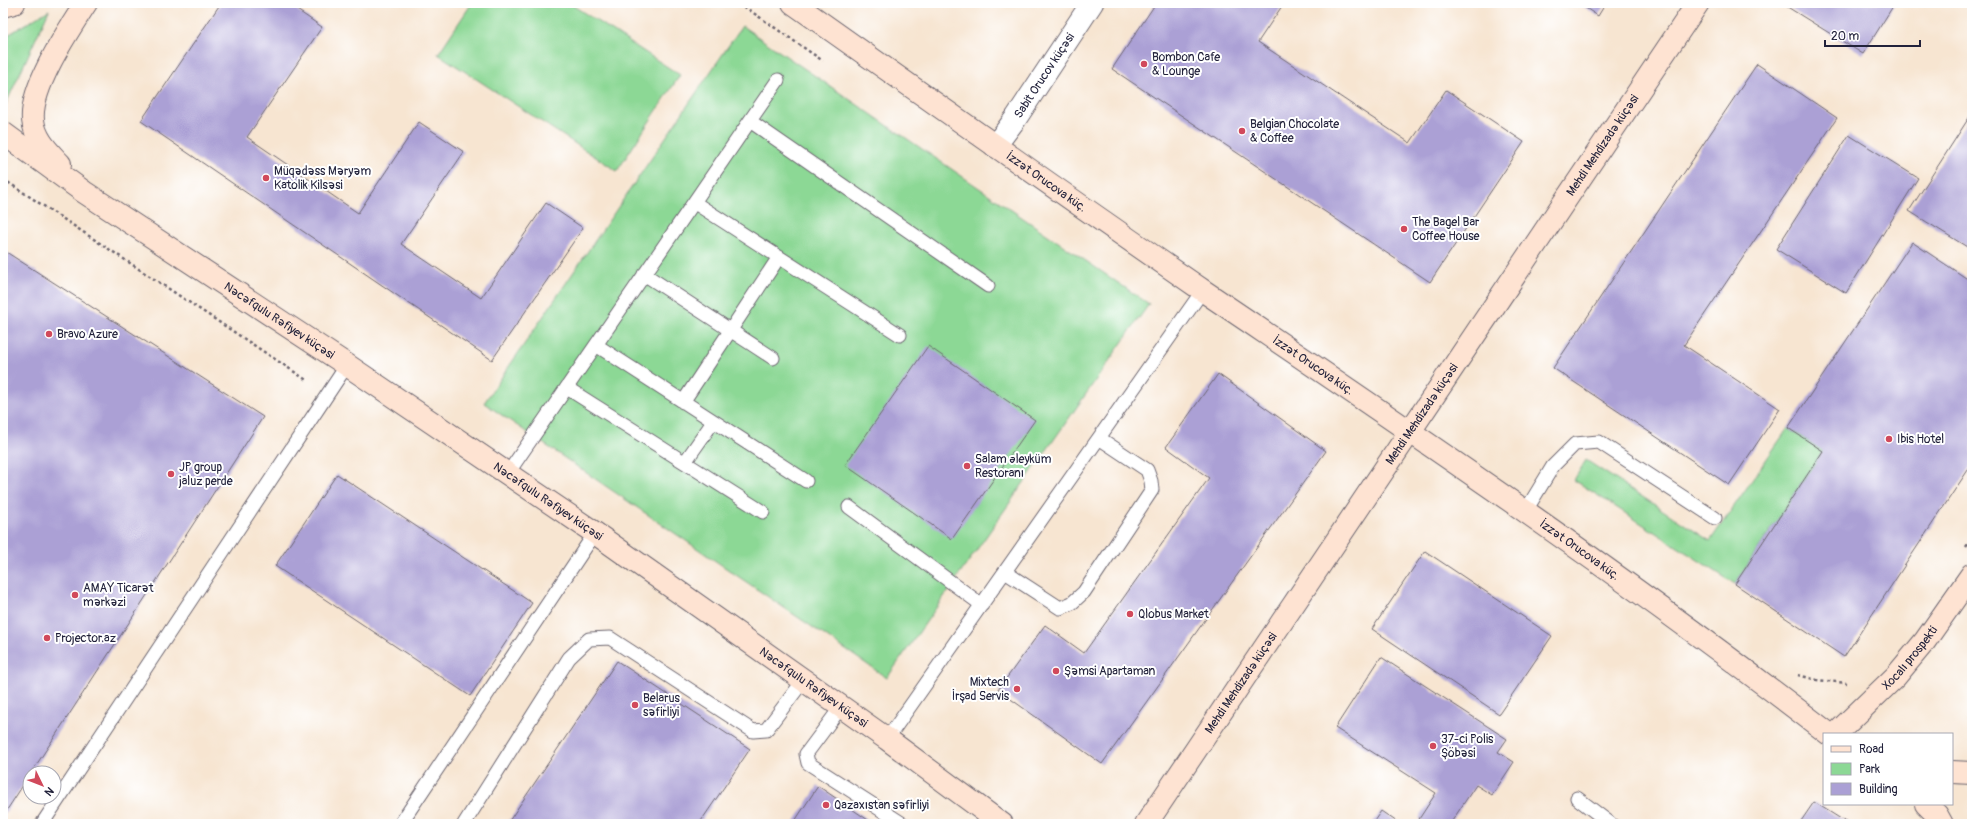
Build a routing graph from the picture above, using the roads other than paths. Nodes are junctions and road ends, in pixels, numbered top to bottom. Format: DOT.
graph roads {
  1 [pos="14,3"];
  2 [pos="86,3"];
  3 [pos="793,3"];
  4 [pos="1092,3"];
  5 [pos="1698,3"];
  6 [pos="3,6"];
  7 [pos="778,80"];
  8 [pos="750,121"];
  9 [pos="3,133"];
  10 [pos="995,146"];
  11 [pos="84,192"];
  12 [pos="695,203"];
  13 [pos="779,257"];
  14 [pos="644,274"];
  15 [pos="988,286"];
  16 [pos="1202,290"];
  17 [pos="730,331"];
  18 [pos="900,335"];
  19 [pos="596,345"];
  20 [pos="773,358"];
  21 [pos="347,365"];
  22 [pos="567,388"];
  23 [pos="682,402"];
  24 [pos="713,422"];
  25 [pos="1409,432"];
  26 [pos="1099,438"];
  27 [pos="685,462"];
  28 [pos="508,473"];
  29 [pos="806,481"];
  30 [pos="849,507"];
  31 [pos="764,512"];
  32 [pos="1525,512"];
  33 [pos="1715,518"];
  34 [pos="595,533"];
  35 [pos="1005,572"];
  36 [pos="1972,574"];
  37 [pos="982,605"];
  38 [pos="803,681"];
  39 [pos="841,706"];
  40 [pos="1828,733"];
  41 [pos="1837,733"];
  42 [pos="887,739"];
  43 [pos="1953,772"];
  44 [pos="1972,773"];
  45 [pos="1577,798"];
  46 [pos="1927,805"];
  47 [pos="401,822"];
  48 [pos="42,824"];
  49 [pos="464,824"];
  50 [pos="903,824"];
  51 [pos="1002,824"];
  52 [pos="1146,824"];
  53 [pos="1611,824"];
  54 [pos="1942,824"];
  1 -- 6 [label="main road"];
  2 -- 11 [label="main road"];
  3 -- 10 [label="main road, İzzət Orucova küç."];
  4 -- 10 [label="street, Sabit Orucov küçəsi"];
  5 -- 25 [label="main road, Mehdi Mehdizadə küçəsi"];
  7 -- 8 [label="lane"];
  8 -- 12 [label="lane"];
  8 -- 15 [label="lane"];
  9 -- 11 [label="main road"];
  10 -- 16 [label="main road, İzzət Orucova küç."];
  11 -- 21 [label="main road, Nəcəfqulu Rəfiyev küçəsi"];
  12 -- 13 [label="lane"];
  12 -- 14 [label="lane"];
  13 -- 17 [label="lane"];
  13 -- 18 [label="lane"];
  14 -- 17 [label="lane"];
  14 -- 19 [label="lane"];
  16 -- 25 [label="main road, İzzət Orucova küç."];
  16 -- 26 [label="lane"];
  17 -- 20 [label="lane"];
  17 -- 23 [label="lane"];
  19 -- 22 [label="lane"];
  19 -- 23 [label="lane"];
  21 -- 28 [label="main road, Nəcəfqulu Rəfiyev küçəsi"];
  21 -- 48 [label="lane"];
  22 -- 27 [label="lane"];
  22 -- 28 [label="lane"];
  23 -- 24 [label="lane"];
  24 -- 27 [label="lane"];
  24 -- 29 [label="lane"];
  25 -- 32 [label="main road, İzzət Orucova küç."];
  25 -- 52 [label="main road, Mehdi Mehdizadə küçəsi"];
  26 -- 35 [label="lane"];
  26 -- 35 [label="lane"];
  27 -- 31 [label="lane"];
  28 -- 34 [label="main road, Nəcəfqulu Rəfiyev küçəsi"];
  30 -- 37 [label="lane"];
  32 -- 33 [label="lane"];
  32 -- 40 [label="main road, İzzət Orucova küç."];
  34 -- 38 [label="main road, Nəcəfqulu Rəfiyev küçəsi"];
  34 -- 47 [label="lane"];
  35 -- 37 [label="lane"];
  36 -- 41 [label="main road, Xocalı prospekti"];
  37 -- 42 [label="lane"];
  38 -- 39 [label="main road, Nəcəfqulu Rəfiyev küçəsi"];
  38 -- 49 [label="lane"];
  39 -- 42 [label="main road, Nəcəfqulu Rəfiyev küçəsi"];
  39 -- 50 [label="lane"];
  42 -- 51 [label="main road, Nəcəfqulu Rəfiyev küçəsi"];
  43 -- 44 [label="main road"];
  45 -- 53 [label="lane"];
  46 -- 54 [label="main road"];
}
